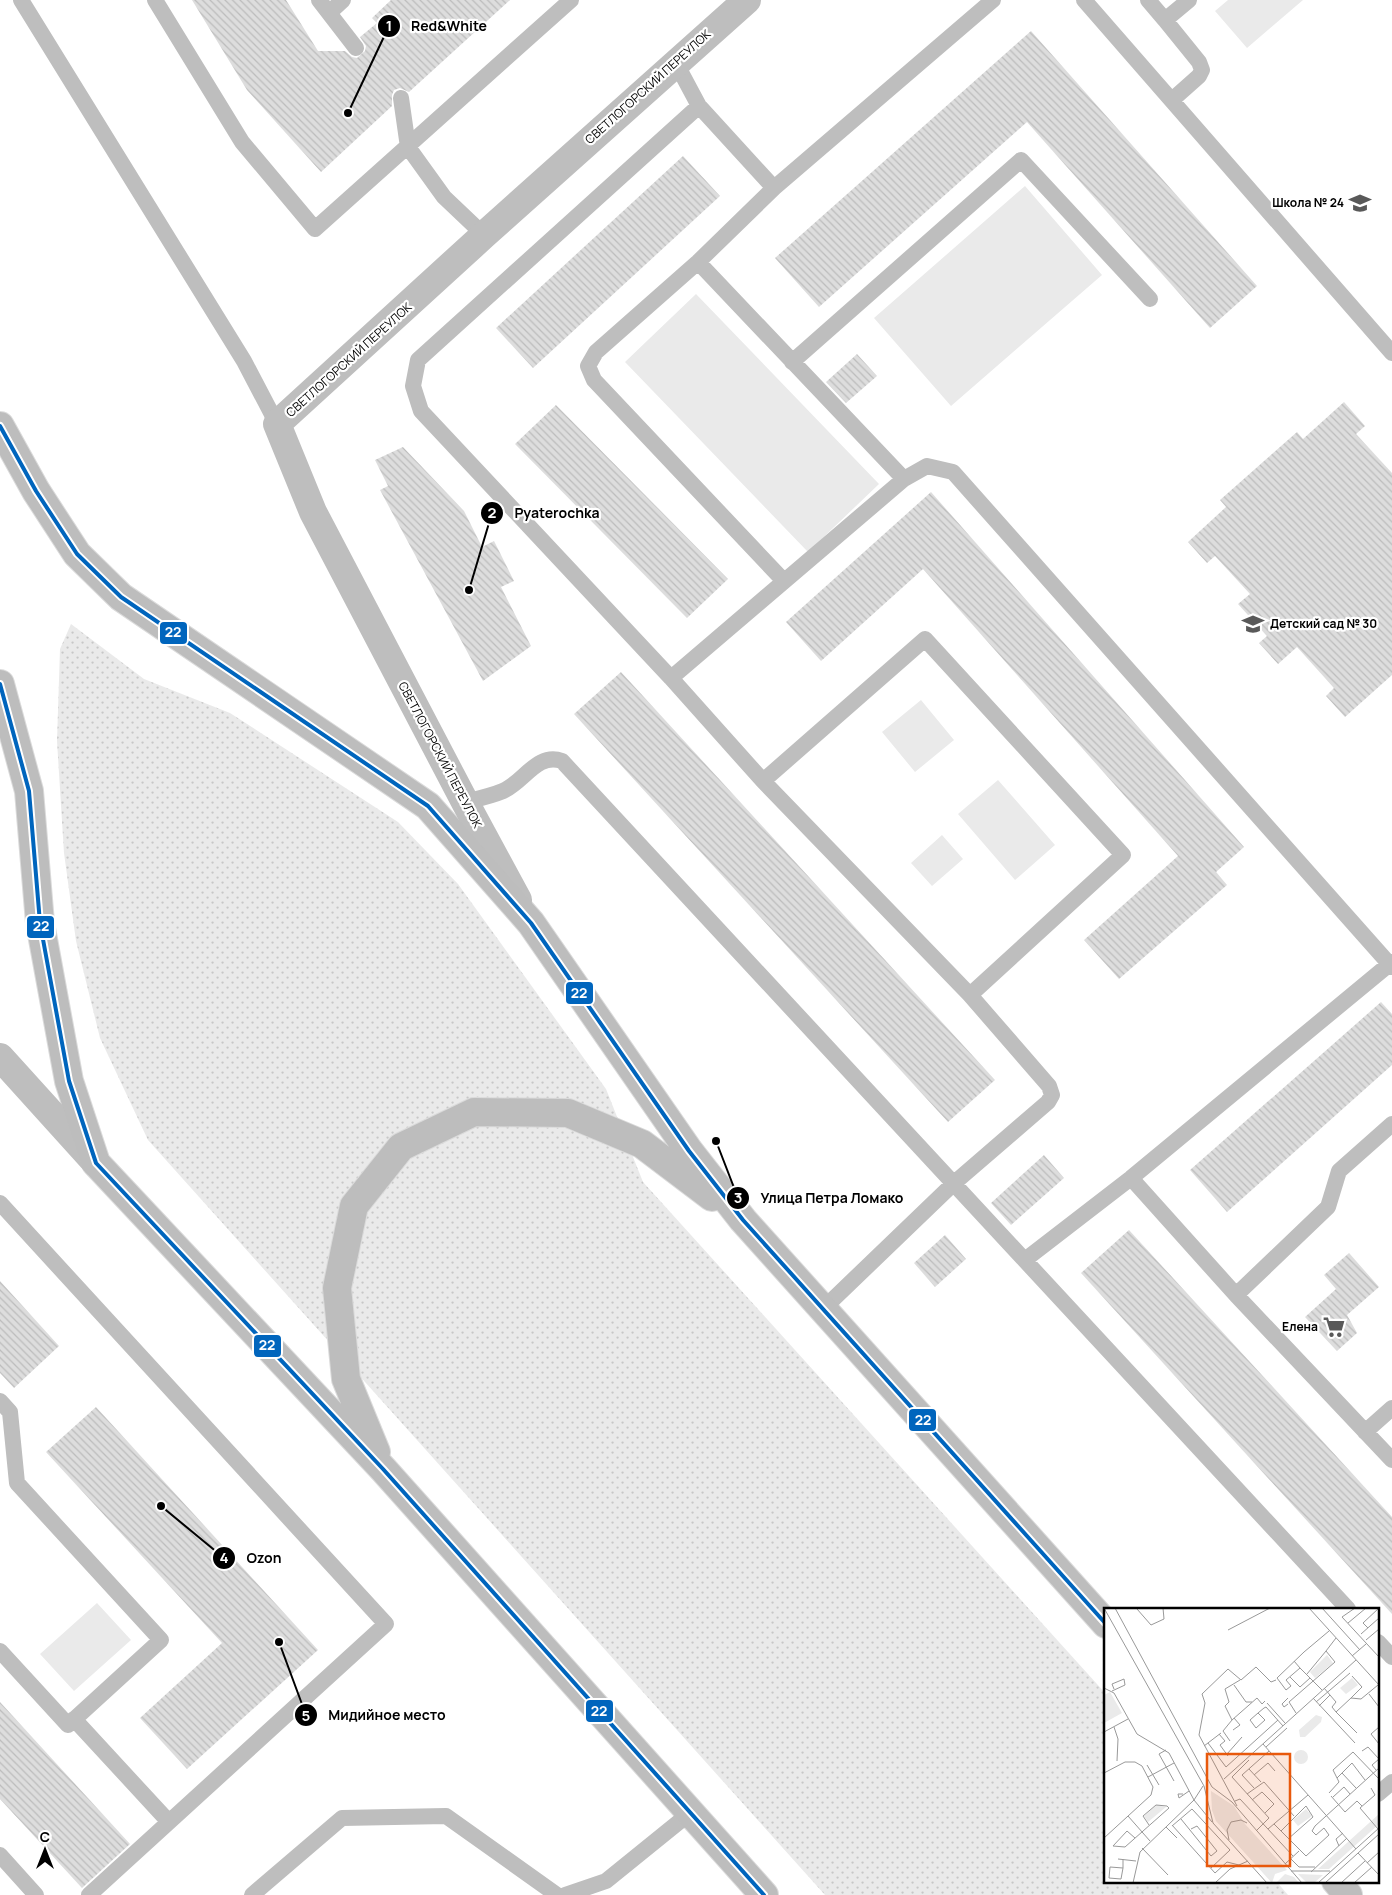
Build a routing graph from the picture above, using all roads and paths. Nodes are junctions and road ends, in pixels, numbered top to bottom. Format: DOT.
graph roads {
  1 [pos="21,0"];
  2 [pos="155,0"];
  3 [pos="344,0"];
  4 [pos="571,0"];
  5 [pos="747,0"];
  6 [pos="992,0"];
  7 [pos="1084,0"];
  8 [pos="1148,0"];
  9 [pos="1189,0"];
  10 [pos="325,6"];
  11 [pos="1165,20"];
  12 [pos="356,48"];
  13 [pos="676,63"];
  14 [pos="402,98"];
  15 [pos="1172,100"];
  16 [pos="699,106"];
  17 [pos="408,147"];
  18 [pos="774,188"];
  19 [pos="484,235"];
  20 [pos="698,262"];
  21 [pos="1150,299"];
  22 [pos="1392,353"];
  23 [pos="792,362"];
  24 [pos="277,424"];
  25 [pos="0,426"];
  26 [pos="904,480"];
  27 [pos="783,580"];
  28 [pos="671,678"];
  29 [pos="0,684"];
  30 [pos="763,781"];
  31 [pos="464,802"];
  32 [pos="531,923"];
  33 [pos="1391,964"];
  34 [pos="970,995"];
  35 [pos="0,1057"];
  36 [pos="1392,1124"];
  37 [pos="96,1163"];
  38 [pos="1131,1178"];
  39 [pos="953,1184"];
  40 [pos="0,1202"];
  41 [pos="743,1220"];
  42 [pos="1026,1260"];
  43 [pos="1236,1295"];
  44 [pos="823,1309"];
  45 [pos="0,1401"];
  46 [pos="1392,1408"];
  47 [pos="1365,1432"];
  48 [pos="1392,1460"];
  49 [pos="383,1469"];
  50 [pos="1347,1608"];
  51 [pos="1104,1622"];
  52 [pos="1380,1644"];
  53 [pos="0,1651"];
  54 [pos="1392,1657"];
  55 [pos="74,1719"];
  56 [pos="1392,1782"];
  57 [pos="1380,1792"];
  58 [pos="690,1813"];
  59 [pos="169,1822"];
  60 [pos="0,1855"];
  61 [pos="1337,1882"];
  62 [pos="36,1895"];
  63 [pos="89,1895"];
  64 [pos="252,1895"];
  65 [pos="557,1895"];
  66 [pos="565,1895"];
  67 [pos="764,1895"];
  68 [pos="1348,1895"];
  1 -- 24 [label="lane"];
  2 -- 17 [label="lane"];
  3 -- 10 [label="lane"];
  4 -- 17 [label="lane"];
  5 -- 13 [label="street, СВЕТЛОГОРСКИЙ ПЕРЕУЛОК"];
  6 -- 18 [label="lane"];
  7 -- 15 [label="lane"];
  8 -- 11 [label="lane"];
  9 -- 11 [label="lane"];
  10 -- 12 [label="lane"];
  11 -- 15 [label="lane"];
  13 -- 16 [label="lane"];
  13 -- 19 [label="street, СВЕТЛОГОРСКИЙ ПЕРЕУЛОК"];
  14 -- 17 [label="lane"];
  15 -- 22 [label="lane"];
  16 -- 18 [label="lane"];
  16 -- 28 [label="lane"];
  17 -- 19 [label="lane"];
  18 -- 20 [label="lane"];
  19 -- 24 [label="street, СВЕТЛОГОРСКИЙ ПЕРЕУЛОК"];
  20 -- 23 [label="lane"];
  20 -- 27 [label="lane"];
  21 -- 23 [label="lane"];
  23 -- 26 [label="lane"];
  24 -- 31 [label="street, СВЕТЛОГОРСКИЙ ПЕРЕУЛОК"];
  25 -- 32 [label="main road"];
  26 -- 27 [label="lane"];
  26 -- 33 [label="lane"];
  27 -- 28 [label="lane"];
  28 -- 30 [label="lane"];
  29 -- 37 [label="main road"];
  30 -- 34 [label="lane"];
  30 -- 34 [label="lane"];
  31 -- 32 [label="street, СВЕТЛОГОРСКИЙ ПЕРЕУЛОК"];
  31 -- 39 [label="lane"];
  32 -- 41 [label="main road"];
  33 -- 38 [label="lane"];
  34 -- 39 [label="lane"];
  35 -- 37 [label="street"];
  36 -- 43 [label="lane"];
  37 -- 49 [label="main road"];
  38 -- 42 [label="lane"];
  38 -- 43 [label="lane"];
  39 -- 42 [label="lane"];
  39 -- 44 [label="lane"];
  40 -- 59 [label="lane"];
  41 -- 44 [label="main road"];
  41 -- 49 [label="main road"];
  42 -- 50 [label="lane"];
  43 -- 47 [label="lane"];
  44 -- 51 [label="main road"];
  45 -- 55 [label="lane"];
  46 -- 47 [label="lane"];
  47 -- 48 [label="lane"];
  49 -- 58 [label="main road"];
  52 -- 54 [label="lane"];
  53 -- 55 [label="lane"];
  55 -- 59 [label="lane"];
  56 -- 57 [label="lane"];
  58 -- 66 [label="lane"];
  58 -- 67 [label="main road"];
  59 -- 63 [label="lane"];
  60 -- 62 [label="lane"];
  61 -- 68 [label="main road"];
  64 -- 65 [label="lane"];
}
